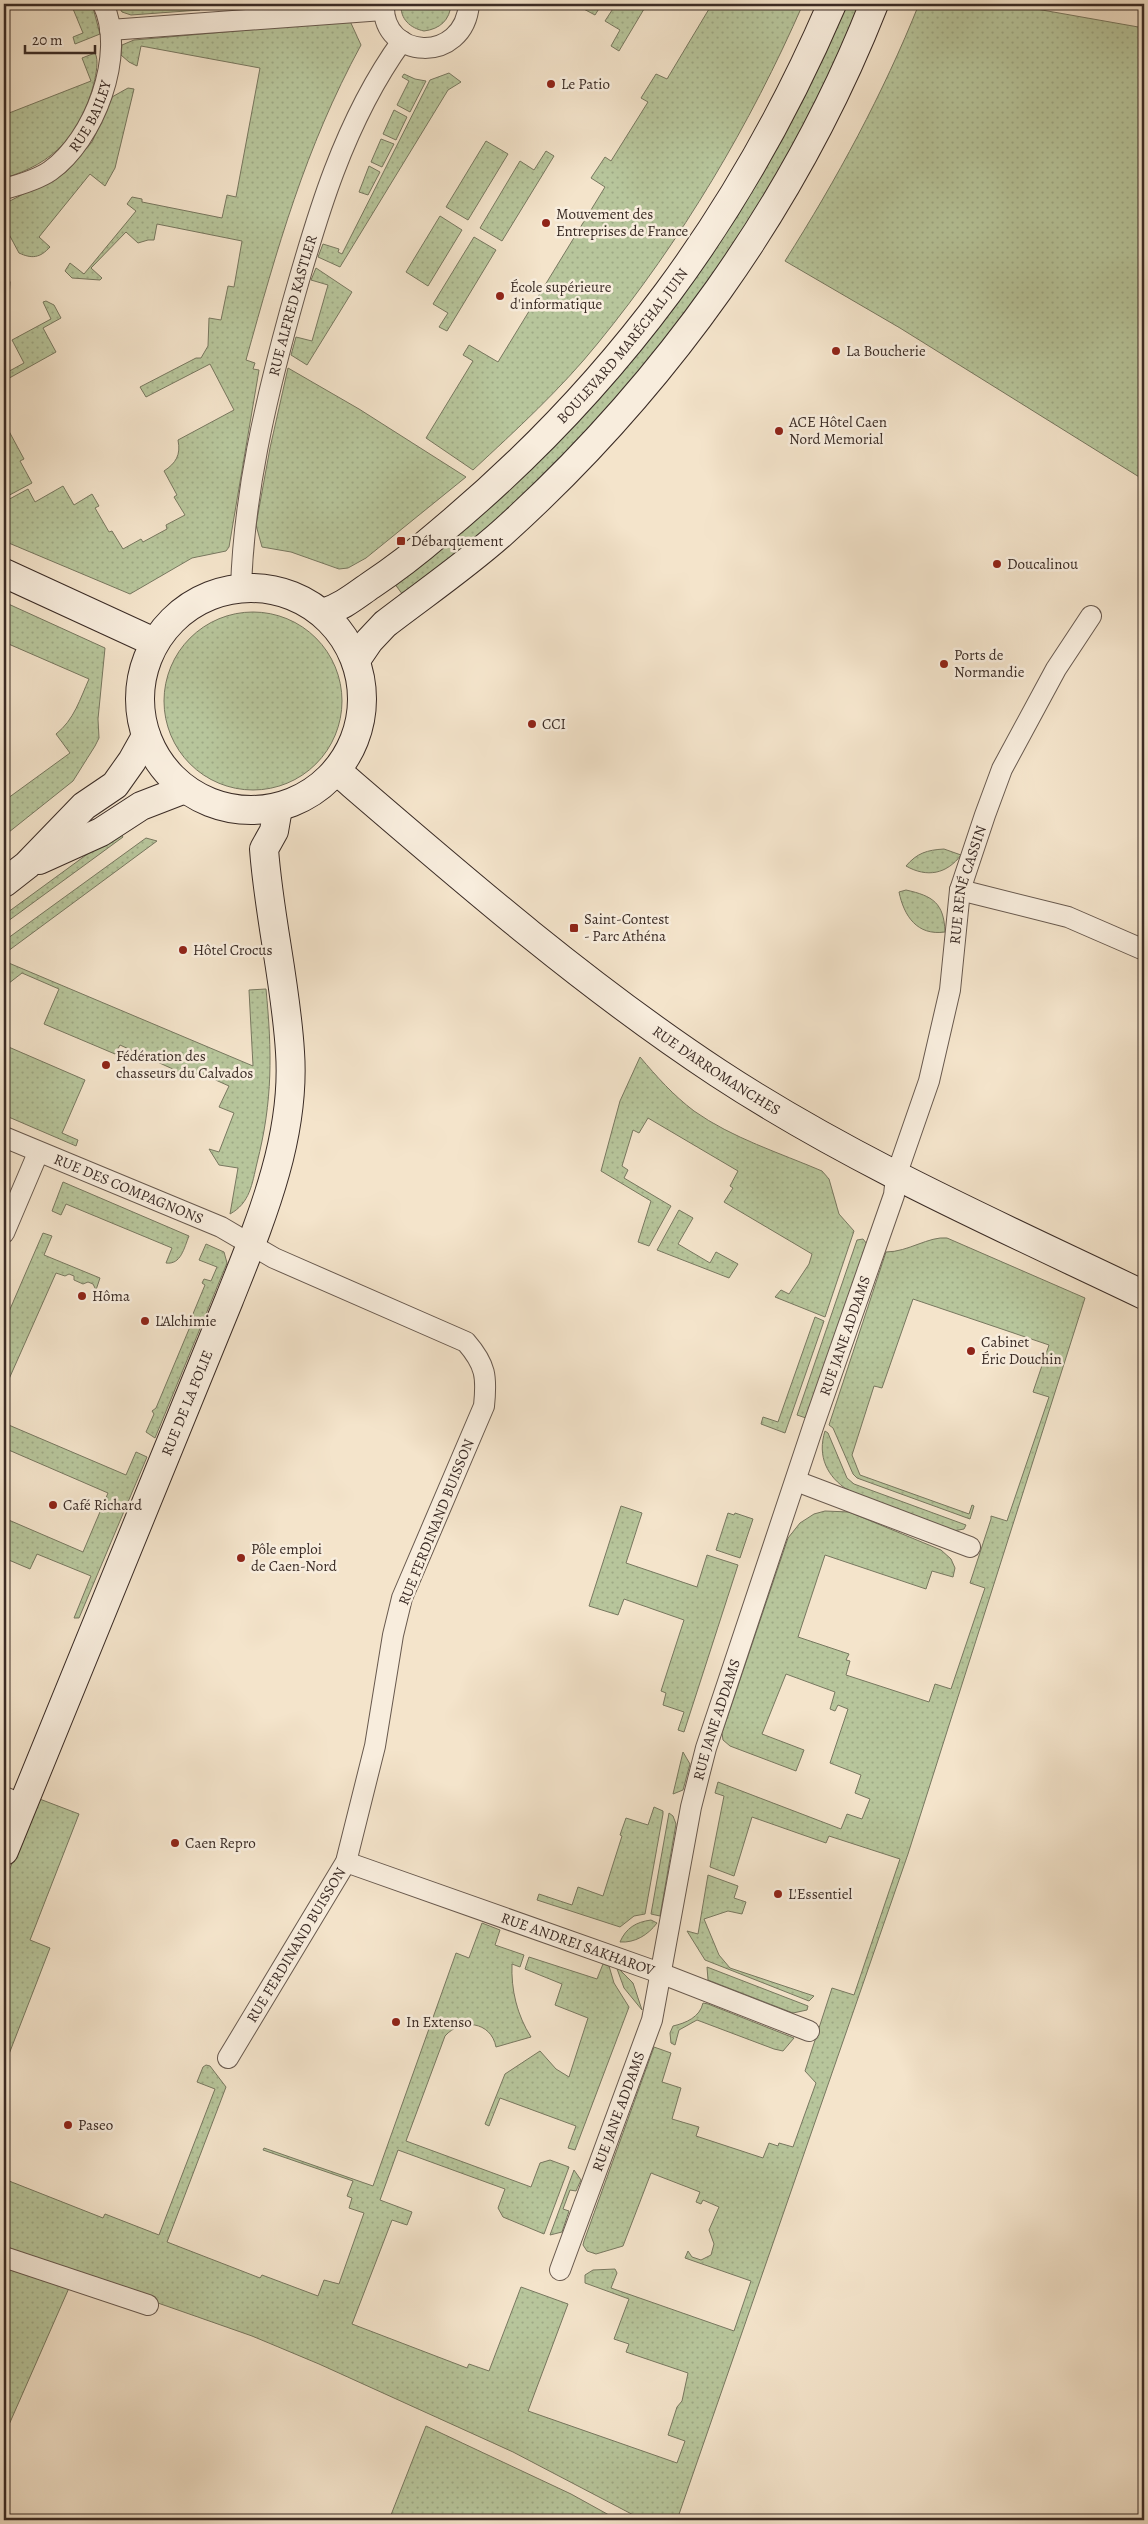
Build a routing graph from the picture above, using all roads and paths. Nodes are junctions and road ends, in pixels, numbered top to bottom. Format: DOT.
graph roads {
  1 [pos="103,4"];
  2 [pos="469,4"];
  3 [pos="832,4"];
  4 [pos="874,4"];
  5 [pos="384,7"];
  6 [pos="110,30"];
  7 [pos="402,41"];
  8 [pos="4,189"];
  9 [pos="4,573"];
  10 [pos="240,588"];
  11 [pos="323,613"];
  12 [pos="1091,616"];
  13 [pos="154,642"];
  14 [pos="356,660"];
  15 [pos="146,736"];
  16 [pos="337,771"];
  17 [pos="185,789"];
  18 [pos="278,808"];
  19 [pos="242,810"];
  20 [pos="264,849"];
  21 [pos="27,865"];
  22 [pos="4,883"];
  23 [pos="960,890"];
  24 [pos="1144,950"];
  25 [pos="4,1137"];
  26 [pos="38,1152"];
  27 [pos="896,1176"];
  28 [pos="4,1233"];
  29 [pos="251,1244"];
  30 [pos="1144,1295"];
  31 [pos="796,1481"];
  32 [pos="970,1547"];
  33 [pos="13,1800"];
  34 [pos="4,1851"];
  35 [pos="346,1862"];
  36 [pos="660,1973"];
  37 [pos="809,2031"];
  38 [pos="228,2058"];
  39 [pos="4,2257"];
  40 [pos="560,2270"];
  41 [pos="148,2305"];
  1 -- 6 [label="street, RUE BAILEY"];
  2 -- 7 [label="street"];
  3 -- 11 [label="main road, BOULEVARD MARÉCHAL JUIN"];
  4 -- 14 [label="main road"];
  5 -- 6 [label="street"];
  5 -- 7 [label="street"];
  6 -- 8 [label="street, RUE BAILEY"];
  7 -- 10 [label="street, RUE ALFRED KASTLER"];
  9 -- 13 [label="main road"];
  10 -- 11 [label="main road"];
  10 -- 13 [label="main road"];
  11 -- 14 [label="main road"];
  12 -- 23 [label="street, RUE RENÉ CASSIN"];
  13 -- 15 [label="main road"];
  14 -- 16 [label="main road"];
  15 -- 17 [label="main road"];
  15 -- 21 [label="main road"];
  16 -- 18 [label="main road"];
  16 -- 27 [label="main road, RUE D'ARROMANCHES"];
  17 -- 19 [label="main road"];
  17 -- 21 [label="main road"];
  18 -- 19 [label="main road"];
  18 -- 20 [label="main road"];
  19 -- 20 [label="main road, RUE DE LA FOLIE"];
  20 -- 29 [label="main road, RUE DE LA FOLIE"];
  21 -- 22 [label="main road"];
  23 -- 24 [label="street"];
  23 -- 27 [label="street, RUE RENÉ CASSIN"];
  25 -- 26 [label="street, RUE DES COMPAGNONS"];
  26 -- 28 [label="street"];
  26 -- 29 [label="street, RUE DES COMPAGNONS"];
  27 -- 30 [label="main road, RUE D'ARROMANCHES"];
  27 -- 31 [label="street, RUE JANE ADDAMS"];
  29 -- 33 [label="main road, RUE DE LA FOLIE"];
  29 -- 35 [label="street, RUE FERDINAND BUISSON"];
  31 -- 32 [label="street"];
  31 -- 36 [label="street, RUE JANE ADDAMS"];
  33 -- 34 [label="main road, RUE DE LA FOLIE"];
  35 -- 36 [label="street, RUE ANDREI SAKHAROV"];
  35 -- 38 [label="street, RUE FERDINAND BUISSON"];
  36 -- 37 [label="street, RUE ANDREI SAKHAROV"];
  36 -- 40 [label="street, RUE JANE ADDAMS"];
  39 -- 41 [label="street"];
}
